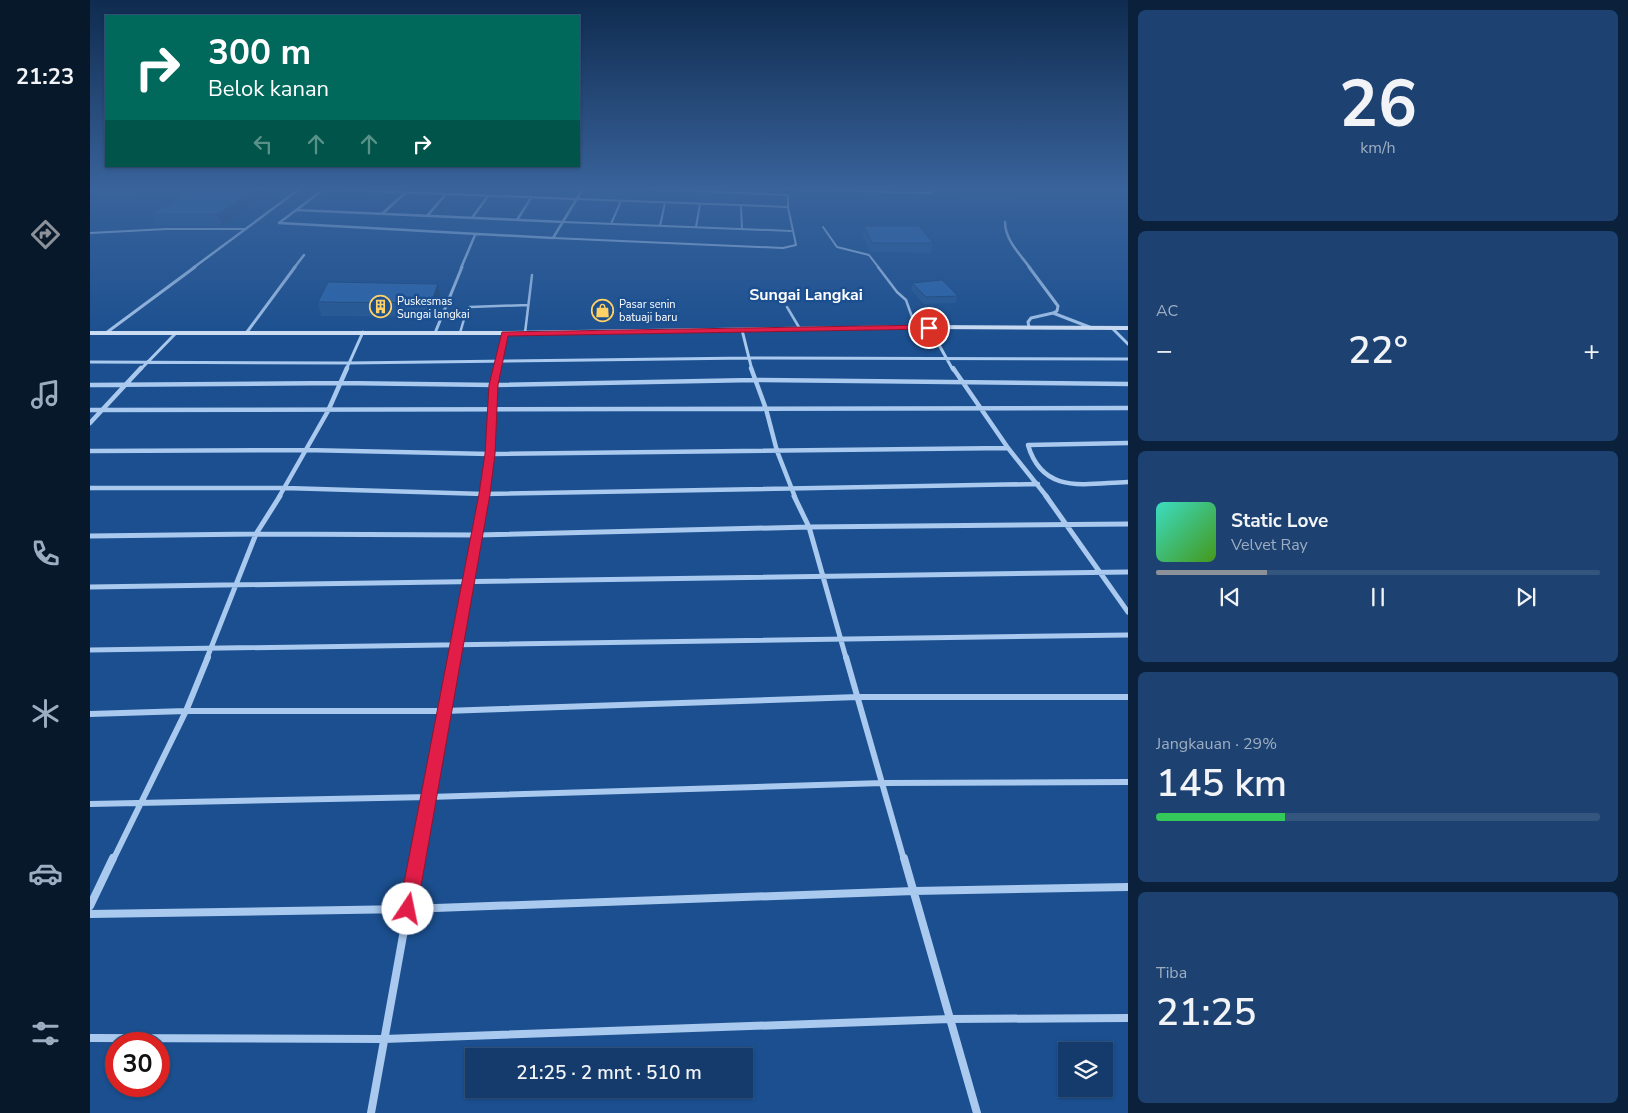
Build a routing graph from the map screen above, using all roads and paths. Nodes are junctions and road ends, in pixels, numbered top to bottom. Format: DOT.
graph roads {
  1 [pos="233,239"];
  2 [pos="473,239"];
  3 [pos="575,239"];
  4 [pos="794,239"];
  5 [pos="831,239"];
  6 [pos="1009,239"];
  7 [pos="304,255"];
  8 [pos="532,275"];
  9 [pos="528,305"];
  10 [pos="787,306"];
  11 [pos="1053,313"];
  12 [pos="1029,327"];
  13 [pos="916,328"];
  14 [pos="929,328"];
  15 [pos="1092,328"];
  16 [pos="1112,328"];
  17 [pos="1128,328"];
  18 [pos="800,329"];
  19 [pos="742,330"];
  20 [pos="247,332"];
  21 [pos="363,332"];
  22 [pos="435,332"];
  23 [pos="90,333"];
  24 [pos="106,333"];
  25 [pos="176,333"];
  26 [pos="460,333"];
  27 [pos="505,333"];
  28 [pos="525,333"];
  29 [pos="1128,344"];
  30 [pos="749,358"];
  31 [pos="1128,359"];
  32 [pos="947,360"];
  33 [pos="147,361"];
  34 [pos="90,362"];
  35 [pos="499,362"];
  36 [pos="348,363"];
  37 [pos="754,380"];
  38 [pos="339,383"];
  39 [pos="961,383"];
  40 [pos="1128,384"];
  41 [pos="90,385"];
  42 [pos="125,385"];
  43 [pos="494,385"];
  44 [pos="981,408"];
  45 [pos="1128,408"];
  46 [pos="766,409"];
  47 [pos="90,410"];
  48 [pos="103,411"];
  49 [pos="328,411"];
  50 [pos="494,411"];
  51 [pos="90,423"];
  52 [pos="1128,443"];
  53 [pos="1008,448"];
  54 [pos="305,450"];
  55 [pos="90,451"];
  56 [pos="777,451"];
  57 [pos="490,454"];
  58 [pos="1128,482"];
  59 [pos="1038,484"];
  60 [pos="90,488"];
  61 [pos="285,488"];
  62 [pos="791,489"];
  63 [pos="484,494"];
  64 [pos="1128,524"];
  65 [pos="1067,525"];
  66 [pos="809,528"];
  67 [pos="256,534"];
  68 [pos="477,535"];
  69 [pos="90,536"];
  70 [pos="1100,572"];
  71 [pos="1128,572"];
  72 [pos="823,576"];
  73 [pos="468,581"];
  74 [pos="236,584"];
  75 [pos="90,587"];
  76 [pos="1128,612"];
  77 [pos="1128,635"];
  78 [pos="841,639"];
  79 [pos="457,644"];
  80 [pos="211,648"];
  81 [pos="90,650"];
  82 [pos="1128,697"];
  83 [pos="858,698"];
  84 [pos="186,711"];
  85 [pos="444,711"];
  86 [pos="90,714"];
  87 [pos="882,782"];
  88 [pos="1128,782"];
  89 [pos="429,797"];
  90 [pos="143,802"];
  91 [pos="90,804"];
  92 [pos="1128,887"];
  93 [pos="914,890"];
  94 [pos="90,906"];
  95 [pos="408,909"];
  96 [pos="90,914"];
  97 [pos="1128,1018"];
  98 [pos="950,1019"];
  99 [pos="90,1038"];
  100 [pos="384,1039"];
  101 [pos="370,1113"];
  102 [pos="977,1113"];
  1 -- 24 [label="street"];
  2 -- 22 [label="street"];
  3 -- 4 [label="lane"];
  5 -- 13 [label="lane"];
  6 -- 11 [label="street"];
  7 -- 20 [label="street"];
  8 -- 9 [label="lane"];
  9 -- 26 [label="lane"];
  9 -- 28 [label="lane"];
  10 -- 18 [label="lane"];
  11 -- 12 [label="street"];
  11 -- 15 [label="street"];
  12 -- 14 [label="street"];
  12 -- 15 [label="street"];
  13 -- 14 [label="street"];
  13 -- 18 [label="street"];
  14 -- 32 [label="street"];
  15 -- 16 [label="street"];
  16 -- 17 [label="street"];
  16 -- 29 [label="street"];
  18 -- 19 [label="street"];
  19 -- 28 [label="street"];
  19 -- 30 [label="street"];
  20 -- 21 [label="street"];
  20 -- 25 [label="street"];
  21 -- 22 [label="street"];
  21 -- 36 [label="street"];
  22 -- 26 [label="street"];
  23 -- 24 [label="street"];
  24 -- 25 [label="street"];
  25 -- 33 [label="street"];
  26 -- 27 [label="street"];
  27 -- 28 [label="street"];
  27 -- 35 [label="street"];
  30 -- 32 [label="street"];
  30 -- 35 [label="street"];
  30 -- 37 [label="street"];
  31 -- 32 [label="street"];
  32 -- 39 [label="street"];
  33 -- 34 [label="street"];
  33 -- 36 [label="street"];
  33 -- 42 [label="street"];
  35 -- 36 [label="street"];
  35 -- 43 [label="street"];
  36 -- 38 [label="street"];
  37 -- 39 [label="street"];
  37 -- 43 [label="street"];
  37 -- 46 [label="street"];
  38 -- 42 [label="street"];
  38 -- 43 [label="street"];
  38 -- 49 [label="street"];
  39 -- 40 [label="street"];
  39 -- 44 [label="street"];
  41 -- 42 [label="street"];
  42 -- 48 [label="street"];
  43 -- 50 [label="street"];
  44 -- 45 [label="street"];
  44 -- 46 [label="street"];
  44 -- 53 [label="street"];
  46 -- 50 [label="street"];
  46 -- 56 [label="street"];
  47 -- 48 [label="street"];
  48 -- 49 [label="street"];
  48 -- 51 [label="street"];
  49 -- 50 [label="street"];
  49 -- 54 [label="street"];
  50 -- 57 [label="street"];
  52 -- 58 [label="street"];
  53 -- 56 [label="street"];
  53 -- 59 [label="street"];
  54 -- 55 [label="street"];
  54 -- 57 [label="street"];
  54 -- 61 [label="street"];
  56 -- 57 [label="street"];
  56 -- 62 [label="street"];
  57 -- 63 [label="street"];
  59 -- 62 [label="street"];
  59 -- 65 [label="street"];
  60 -- 61 [label="street"];
  61 -- 63 [label="street"];
  61 -- 67 [label="street"];
  62 -- 63 [label="street"];
  62 -- 66 [label="street"];
  63 -- 68 [label="street"];
  64 -- 65 [label="street"];
  65 -- 66 [label="street"];
  65 -- 70 [label="street"];
  66 -- 68 [label="street"];
  66 -- 72 [label="street"];
  67 -- 68 [label="street"];
  67 -- 69 [label="street"];
  67 -- 74 [label="street"];
  68 -- 73 [label="street"];
  70 -- 71 [label="street"];
  70 -- 72 [label="street"];
  70 -- 76 [label="street"];
  72 -- 73 [label="street"];
  72 -- 78 [label="street"];
  73 -- 74 [label="street"];
  73 -- 79 [label="street"];
  74 -- 75 [label="street"];
  74 -- 80 [label="street"];
  77 -- 78 [label="street"];
  78 -- 79 [label="street"];
  78 -- 83 [label="street"];
  79 -- 80 [label="street"];
  79 -- 85 [label="street"];
  80 -- 81 [label="street"];
  80 -- 84 [label="street"];
  82 -- 83 [label="street"];
  83 -- 85 [label="street"];
  83 -- 87 [label="street"];
  84 -- 85 [label="street"];
  84 -- 86 [label="street"];
  84 -- 90 [label="street"];
  85 -- 89 [label="street"];
  87 -- 88 [label="street"];
  87 -- 89 [label="street"];
  87 -- 93 [label="street"];
  89 -- 90 [label="street"];
  89 -- 95 [label="street"];
  90 -- 91 [label="street"];
  90 -- 94 [label="street"];
  92 -- 93 [label="street"];
  93 -- 95 [label="street"];
  93 -- 98 [label="street"];
  95 -- 96 [label="street"];
  95 -- 100 [label="street"];
  97 -- 98 [label="street"];
  98 -- 100 [label="street"];
  98 -- 102 [label="street"];
  99 -- 100 [label="street"];
  100 -- 101 [label="street"];
}
